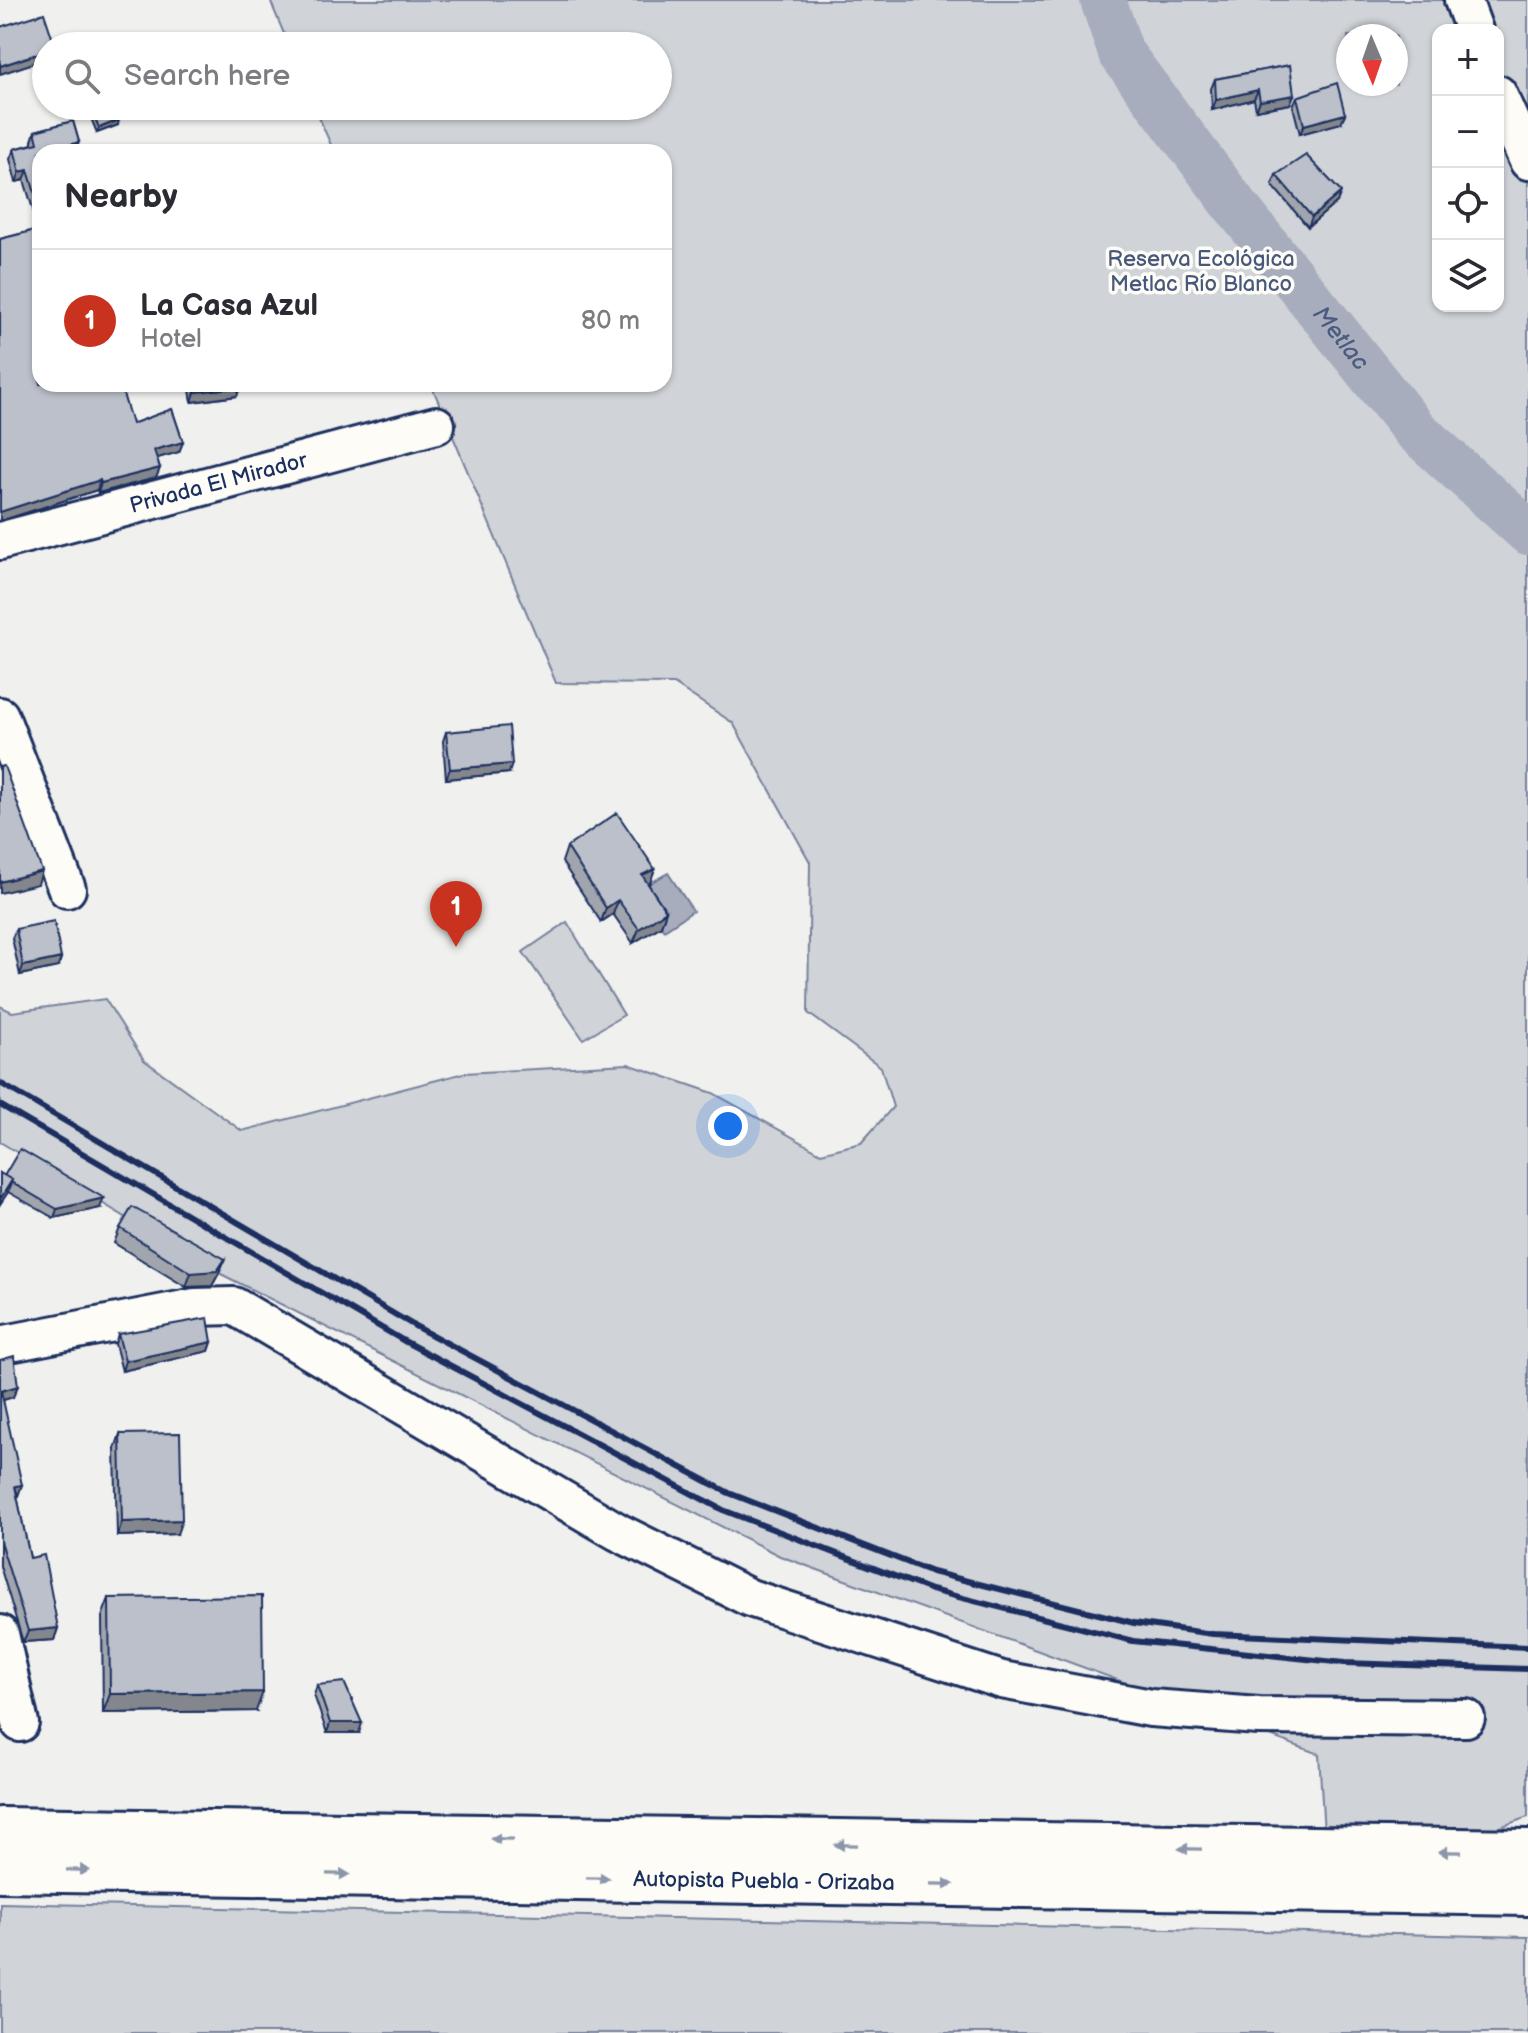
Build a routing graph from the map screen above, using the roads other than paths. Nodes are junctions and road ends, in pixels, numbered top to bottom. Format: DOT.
graph roads {
  1 [pos="1463,0"];
  2 [pos="1472,24"];
  3 [pos="1499,96"];
  4 [pos="1528,161"];
  5 [pos="436,425"];
  6 [pos="0,541"];
  7 [pos="0,716"];
  8 [pos="8,762"];
  9 [pos="67,889"];
  10 [pos="0,1345"];
  11 [pos="0,1634"];
  12 [pos="1466,1718"];
  13 [pos="20,1723"];
  14 [pos="0,1830"];
  15 [pos="1528,1852"];
  16 [pos="0,1869"];
  17 [pos="1528,1893"];
  1 -- 2 [label="street"];
  3 -- 4 [label="street"];
  5 -- 6 [label="street, Privada El Mirador"];
  7 -- 8 [label="street"];
  8 -- 9 [label="street"];
  10 -- 12 [label="street"];
  11 -- 13 [label="street"];
  15 -- 14 [label="highway, Autopista Puebla - Orizaba, one-way"];
  16 -- 17 [label="highway, Autopista Puebla - Orizaba, one-way"];
}
